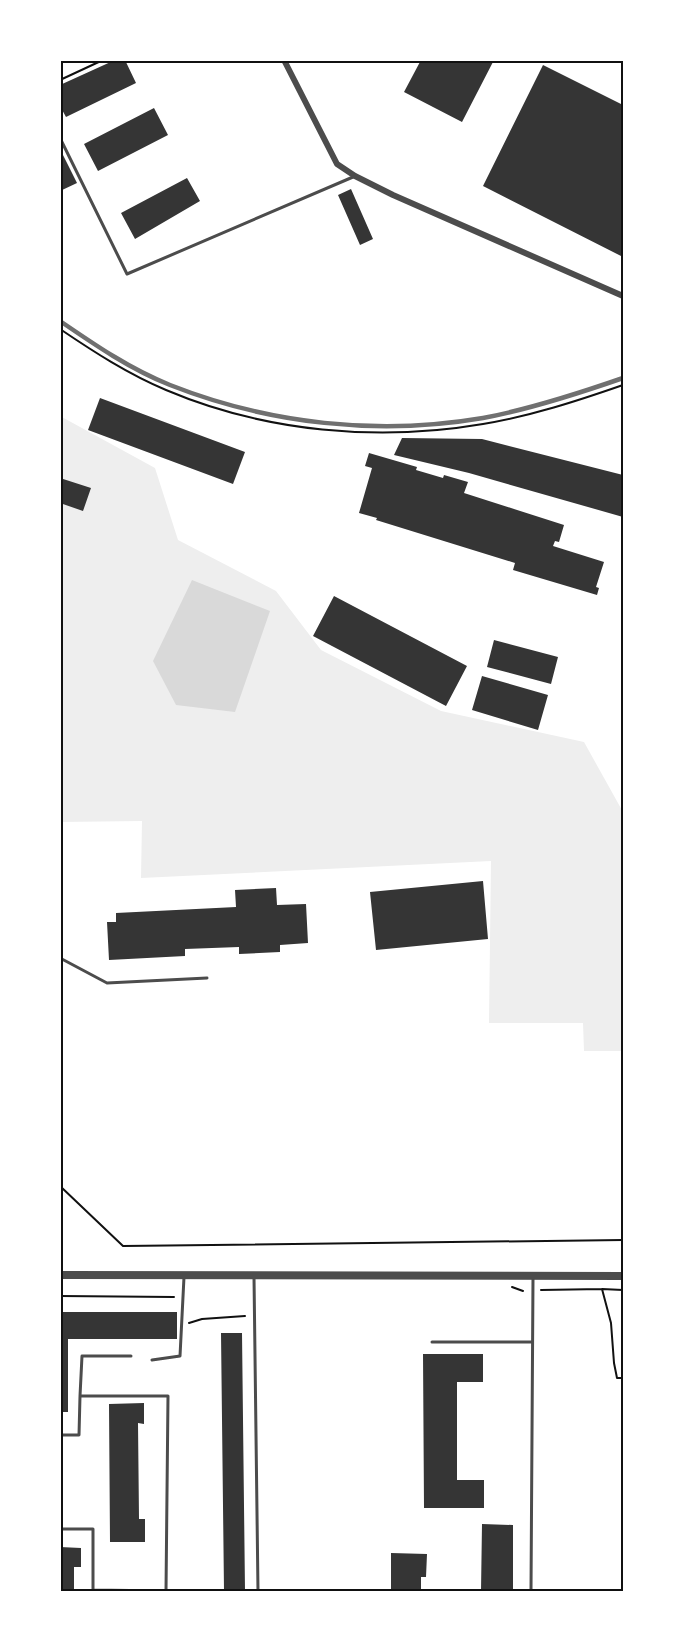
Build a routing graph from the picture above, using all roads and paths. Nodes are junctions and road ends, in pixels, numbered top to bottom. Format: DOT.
graph roads {
  1 [pos="103,60"];
  2 [pos="284,60"];
  3 [pos="60,80"];
  4 [pos="60,138"];
  5 [pos="354,176"];
  6 [pos="623,296"];
  7 [pos="60,328"];
  8 [pos="623,385"];
  9 [pos="60,958"];
  10 [pos="207,978"];
  11 [pos="60,1186"];
  12 [pos="623,1240"];
  13 [pos="60,1275"];
  14 [pos="184,1276"];
  15 [pos="254,1276"];
  16 [pos="533,1276"];
  17 [pos="623,1276"];
  18 [pos="602,1289"];
  19 [pos="623,1290"];
  20 [pos="60,1296"];
  21 [pos="183,1297"];
  22 [pos="606,1304"];
  23 [pos="254,1315"];
  24 [pos="202,1319"];
  25 [pos="432,1342"];
  26 [pos="532,1342"];
  27 [pos="131,1356"];
  28 [pos="152,1359"];
  29 [pos="623,1378"];
  30 [pos="80,1396"];
  31 [pos="60,1435"];
  32 [pos="60,1529"];
  33 [pos="258,1591"];
  34 [pos="531,1591"];
  1 -- 3 [label="path"];
  2 -- 5 [label="street"];
  4 -- 5 [label="lane"];
  5 -- 6 [label="street"];
  7 -- 8 [label="path"];
  9 -- 10 [label="lane"];
  11 -- 12 [label="path"];
  13 -- 14 [label="street"];
  14 -- 15 [label="street"];
  14 -- 21 [label="lane"];
  15 -- 16 [label="street"];
  15 -- 23 [label="lane"];
  16 -- 17 [label="street"];
  16 -- 26 [label="lane"];
  18 -- 19 [label="path"];
  20 -- 21 [label="path"];
  21 -- 28 [label="lane"];
  22 -- 29 [label="path"];
  23 -- 24 [label="path"];
  23 -- 33 [label="lane"];
  25 -- 26 [label="lane"];
  26 -- 34 [label="lane"];
  27 -- 30 [label="lane"];
  30 -- 31 [label="lane"];
  30 -- 32 [label="lane"];
}
